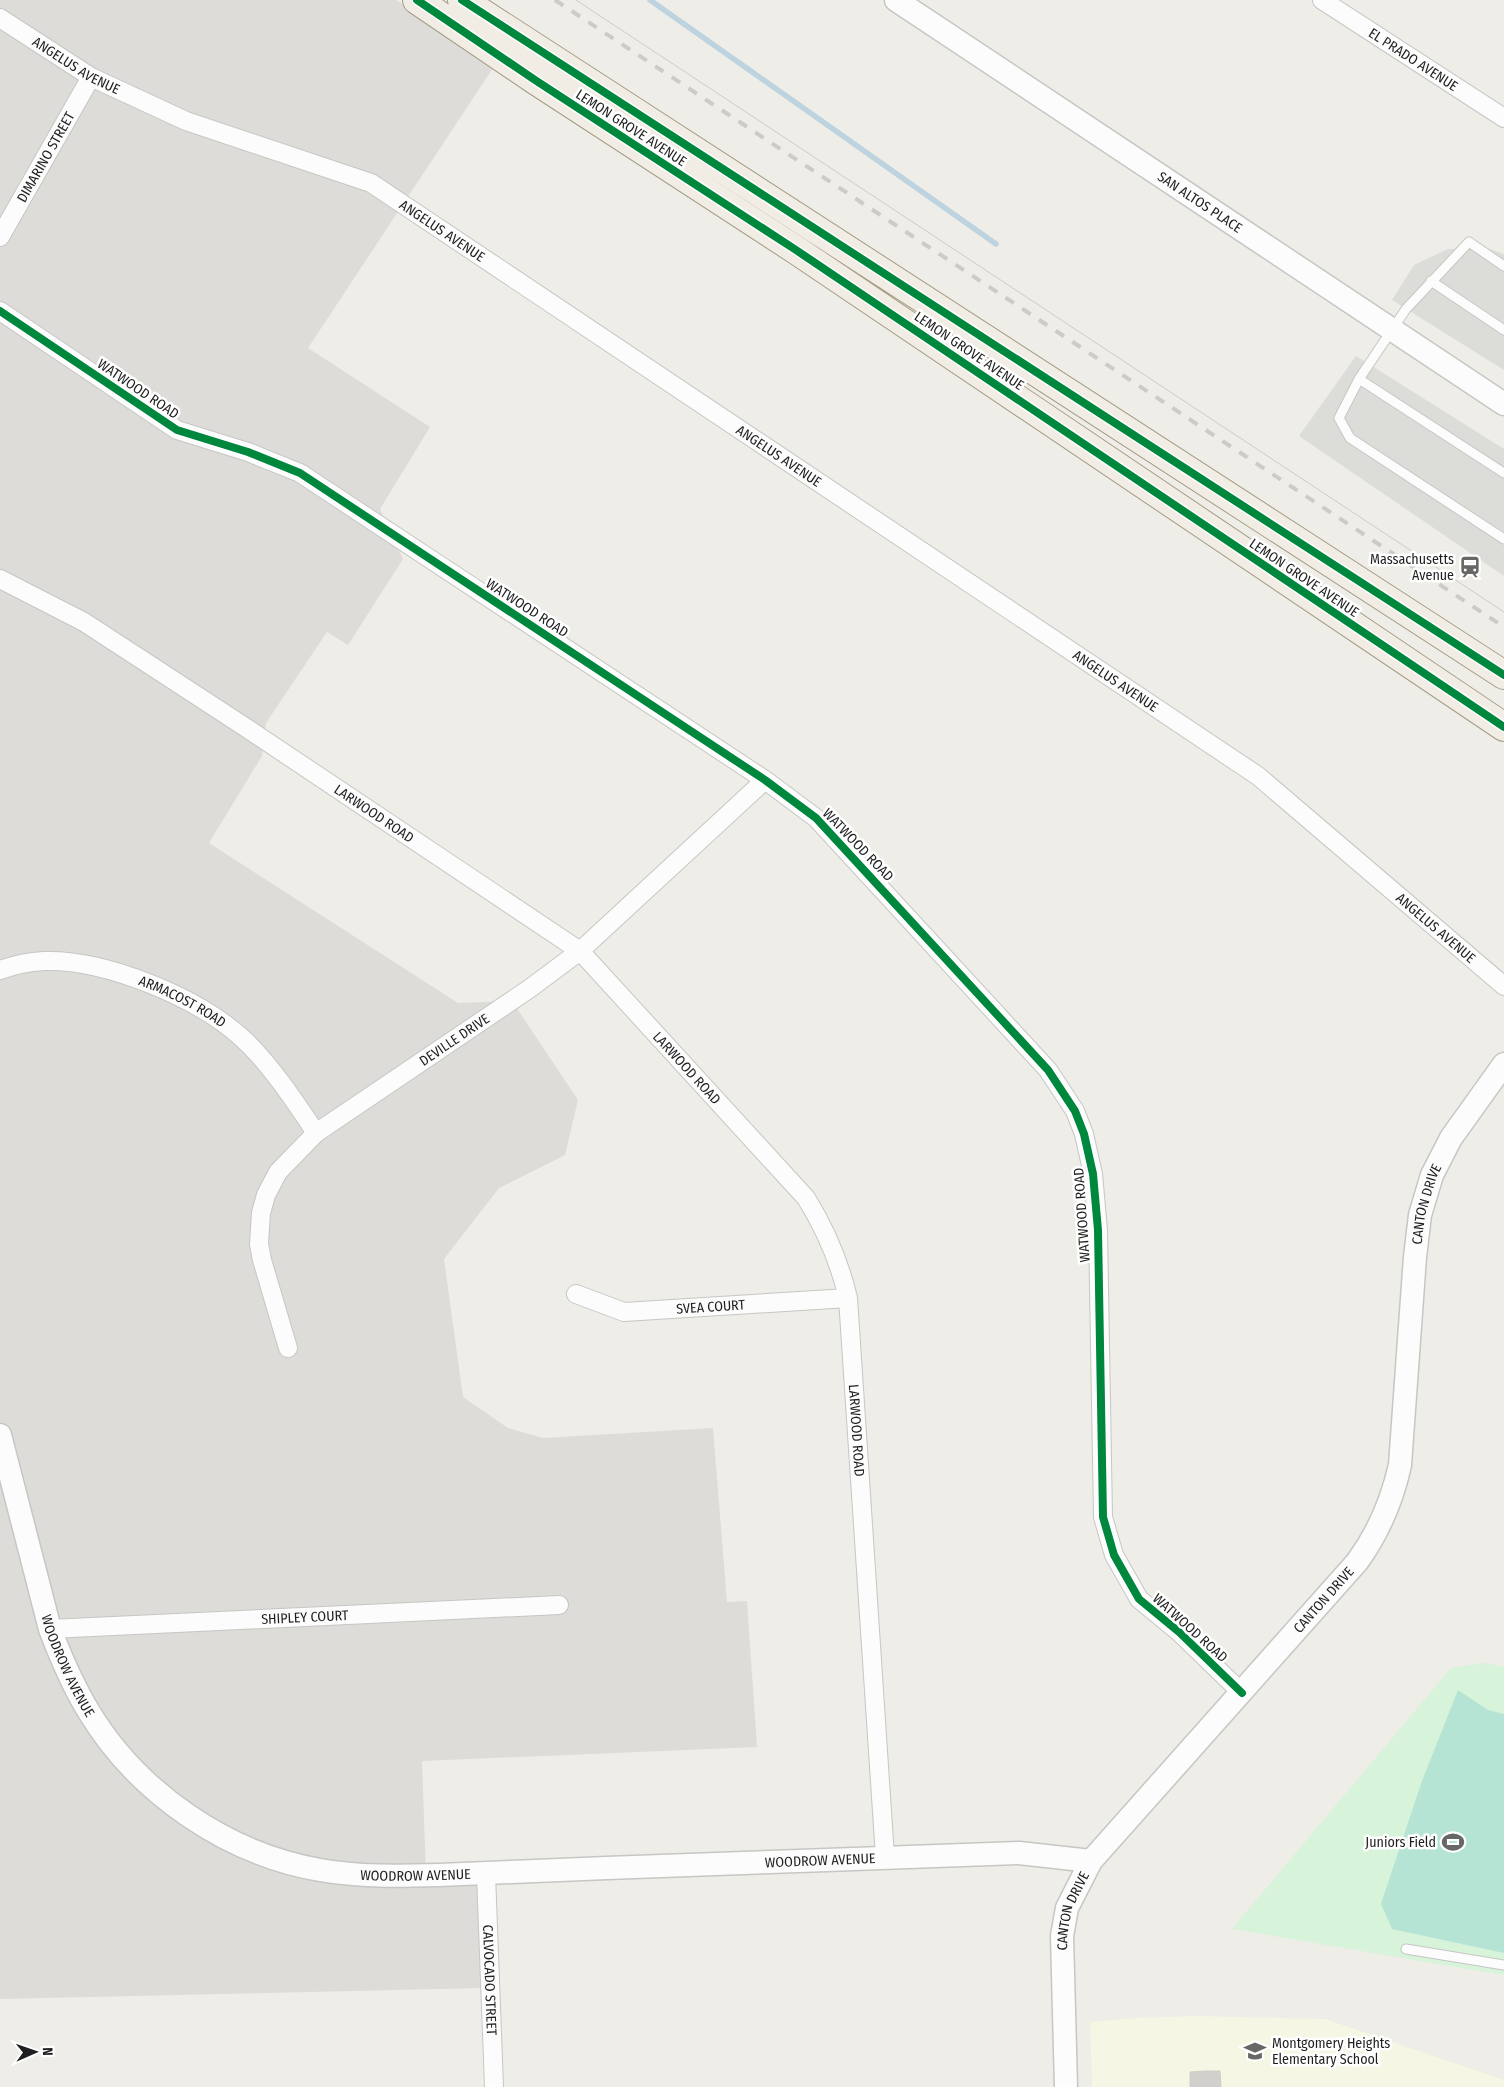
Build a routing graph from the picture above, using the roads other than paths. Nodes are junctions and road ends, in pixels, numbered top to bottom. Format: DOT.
graph roads {
  1 [pos="417,0"];
  2 [pos="462,0"];
  3 [pos="896,0"];
  4 [pos="1322,0"];
  5 [pos="0,18"];
  6 [pos="91,77"];
  7 [pos="1504,118"];
  8 [pos="0,236"];
  9 [pos="1504,266"];
  10 [pos="1431,281"];
  11 [pos="0,312"];
  12 [pos="1393,330"];
  13 [pos="1504,330"];
  14 [pos="1358,379"];
  15 [pos="1504,404"];
  16 [pos="1504,473"];
  17 [pos="1504,539"];
  18 [pos="0,579"];
  19 [pos="1504,675"];
  20 [pos="1504,728"];
  21 [pos="765,780"];
  22 [pos="580,951"];
  23 [pos="0,970"];
  24 [pos="1504,986"];
  25 [pos="1504,1064"];
  26 [pos="316,1133"];
  27 [pos="576,1294"];
  28 [pos="848,1298"];
  29 [pos="288,1348"];
  30 [pos="0,1434"];
  31 [pos="559,1605"];
  32 [pos="50,1629"];
  33 [pos="1242,1694"];
  34 [pos="885,1857"];
  35 [pos="1091,1861"];
  36 [pos="486,1874"];
  37 [pos="1406,1949"];
  38 [pos="1504,1965"];
  39 [pos="494,2087"];
  40 [pos="1066,2087"];
  1 -- 20 [label="main road, LEMON GROVE AVENUE"];
  2 -- 19 [label="main road, LEMON GROVE AVENUE"];
  3 -- 12 [label="street, SAN ALTOS PLACE"];
  4 -- 7 [label="street, EL PRADO AVENUE"];
  5 -- 6 [label="street, ANGELUS AVENUE"];
  6 -- 8 [label="street, DIMARINO STREET"];
  6 -- 24 [label="street, ANGELUS AVENUE"];
  9 -- 10 [label="lane"];
  10 -- 12 [label="lane"];
  10 -- 13 [label="lane"];
  11 -- 21 [label="street, WATWOOD ROAD"];
  12 -- 14 [label="lane"];
  12 -- 15 [label="street, SAN ALTOS PLACE"];
  14 -- 16 [label="lane"];
  14 -- 17 [label="lane"];
  18 -- 22 [label="street, LARWOOD ROAD"];
  21 -- 22 [label="street, DEVILLE DRIVE"];
  21 -- 33 [label="street, WATWOOD ROAD"];
  22 -- 26 [label="street, DEVILLE DRIVE"];
  22 -- 28 [label="street, LARWOOD ROAD"];
  23 -- 26 [label="street, ARMACOST ROAD"];
  25 -- 33 [label="street, CANTON DRIVE"];
  26 -- 29 [label="street, DEVILLE DRIVE"];
  27 -- 28 [label="street, SVEA COURT"];
  28 -- 34 [label="street, LARWOOD ROAD"];
  30 -- 32 [label="street, WOODROW AVENUE"];
  31 -- 32 [label="street, SHIPLEY COURT"];
  32 -- 36 [label="street, WOODROW AVENUE"];
  33 -- 35 [label="street, CANTON DRIVE"];
  34 -- 35 [label="street, WOODROW AVENUE"];
  34 -- 36 [label="street, WOODROW AVENUE"];
  35 -- 40 [label="street, CANTON DRIVE"];
  36 -- 39 [label="street, CALVOCADO STREET"];
  37 -- 38 [label="lane"];
}
